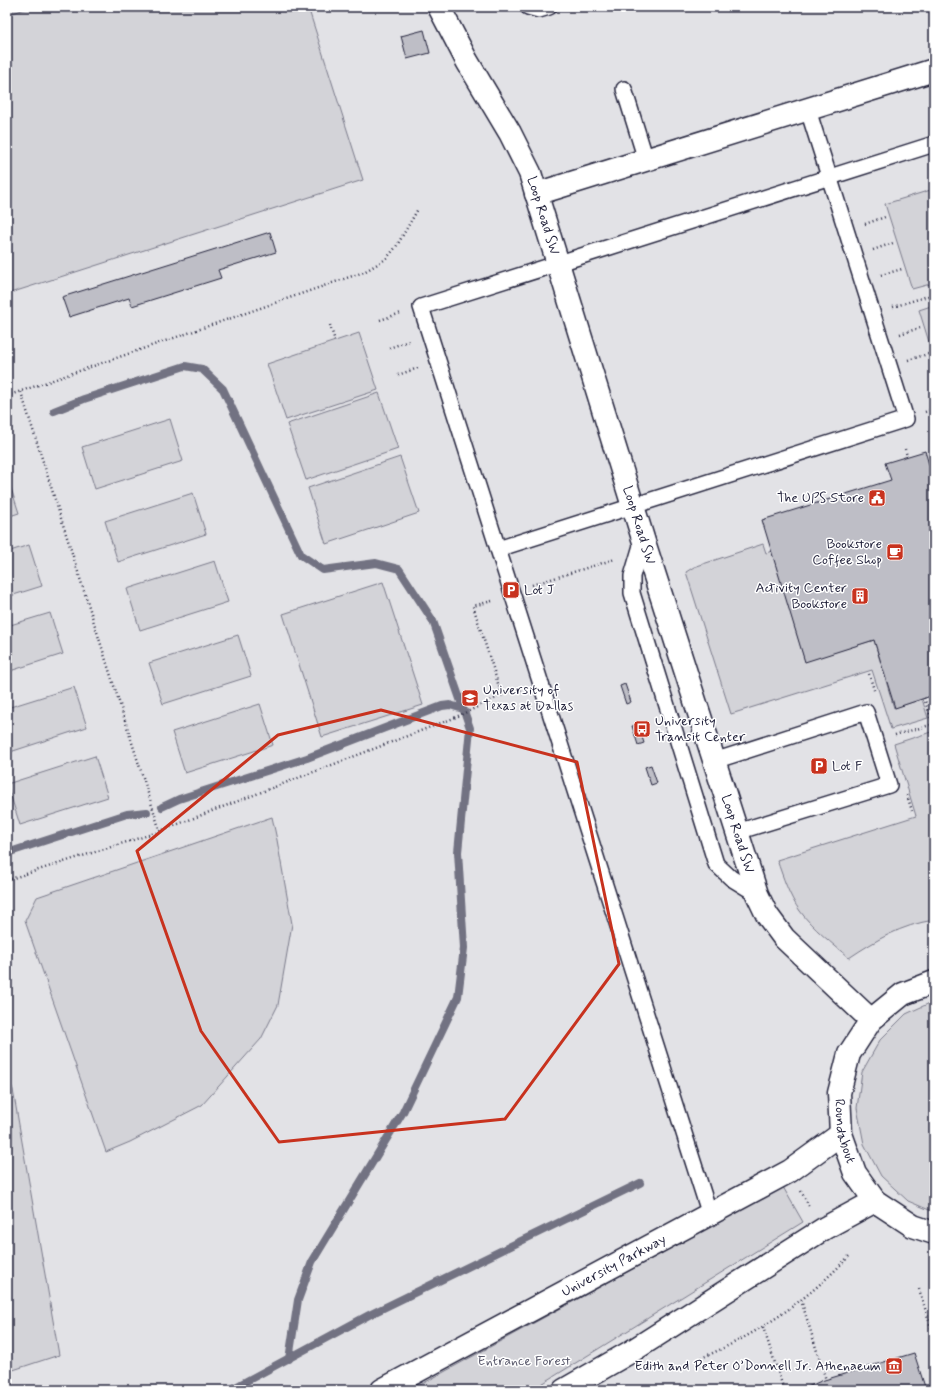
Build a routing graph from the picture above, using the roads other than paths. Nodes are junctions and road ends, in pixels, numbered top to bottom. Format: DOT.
graph roads {
  1 [pos="439,7"];
  2 [pos="528,7"];
  3 [pos="550,7"];
  4 [pos="934,70"];
  5 [pos="624,89"];
  6 [pos="808,110"];
  7 [pos="934,144"];
  8 [pos="646,160"];
  9 [pos="829,177"];
  10 [pos="536,194"];
  11 [pos="558,264"];
  12 [pos="633,506"];
  13 [pos="644,539"];
  14 [pos="498,549"];
  15 [pos="714,761"];
  16 [pos="736,832"];
  17 [pos="757,894"];
  18 [pos="934,982"];
  19 [pos="871,1020"];
  20 [pos="841,1134"];
  21 [pos="875,1201"];
  22 [pos="710,1215"];
  23 [pos="934,1233"];
  24 [pos="382,1390"];
  25 [pos="564,1390"];
  1 -- 10 [label="street, Loop Road SW"];
  2 -- 3 [label="lane"];
  4 -- 6 [label="street"];
  5 -- 8 [label="lane"];
  6 -- 8 [label="street"];
  6 -- 9 [label="lane"];
  7 -- 9 [label="lane"];
  8 -- 10 [label="street"];
  9 -- 11 [label="lane"];
  9 -- 12 [label="lane"];
  10 -- 11 [label="street, Loop Road SW"];
  11 -- 12 [label="street, Loop Road SW"];
  11 -- 14 [label="lane"];
  12 -- 13 [label="street, Loop Road SW"];
  12 -- 14 [label="lane"];
  13 -- 15 [label="street, Loop Road SW"];
  13 -- 17 [label="lane"];
  14 -- 22 [label="lane"];
  15 -- 16 [label="street, Loop Road SW"];
  15 -- 16 [label="lane"];
  16 -- 17 [label="street, Loop Road SW"];
  17 -- 19 [label="street, Loop Road SW"];
  18 -- 19 [label="street, Roundabout"];
  19 -- 20 [label="street, Roundabout"];
  20 -- 21 [label="street, Roundabout"];
  20 -- 22 [label="street, University Parkway"];
  21 -- 23 [label="street, Roundabout"];
  21 -- 25 [label="street"];
  22 -- 24 [label="street, University Parkway"];
}
